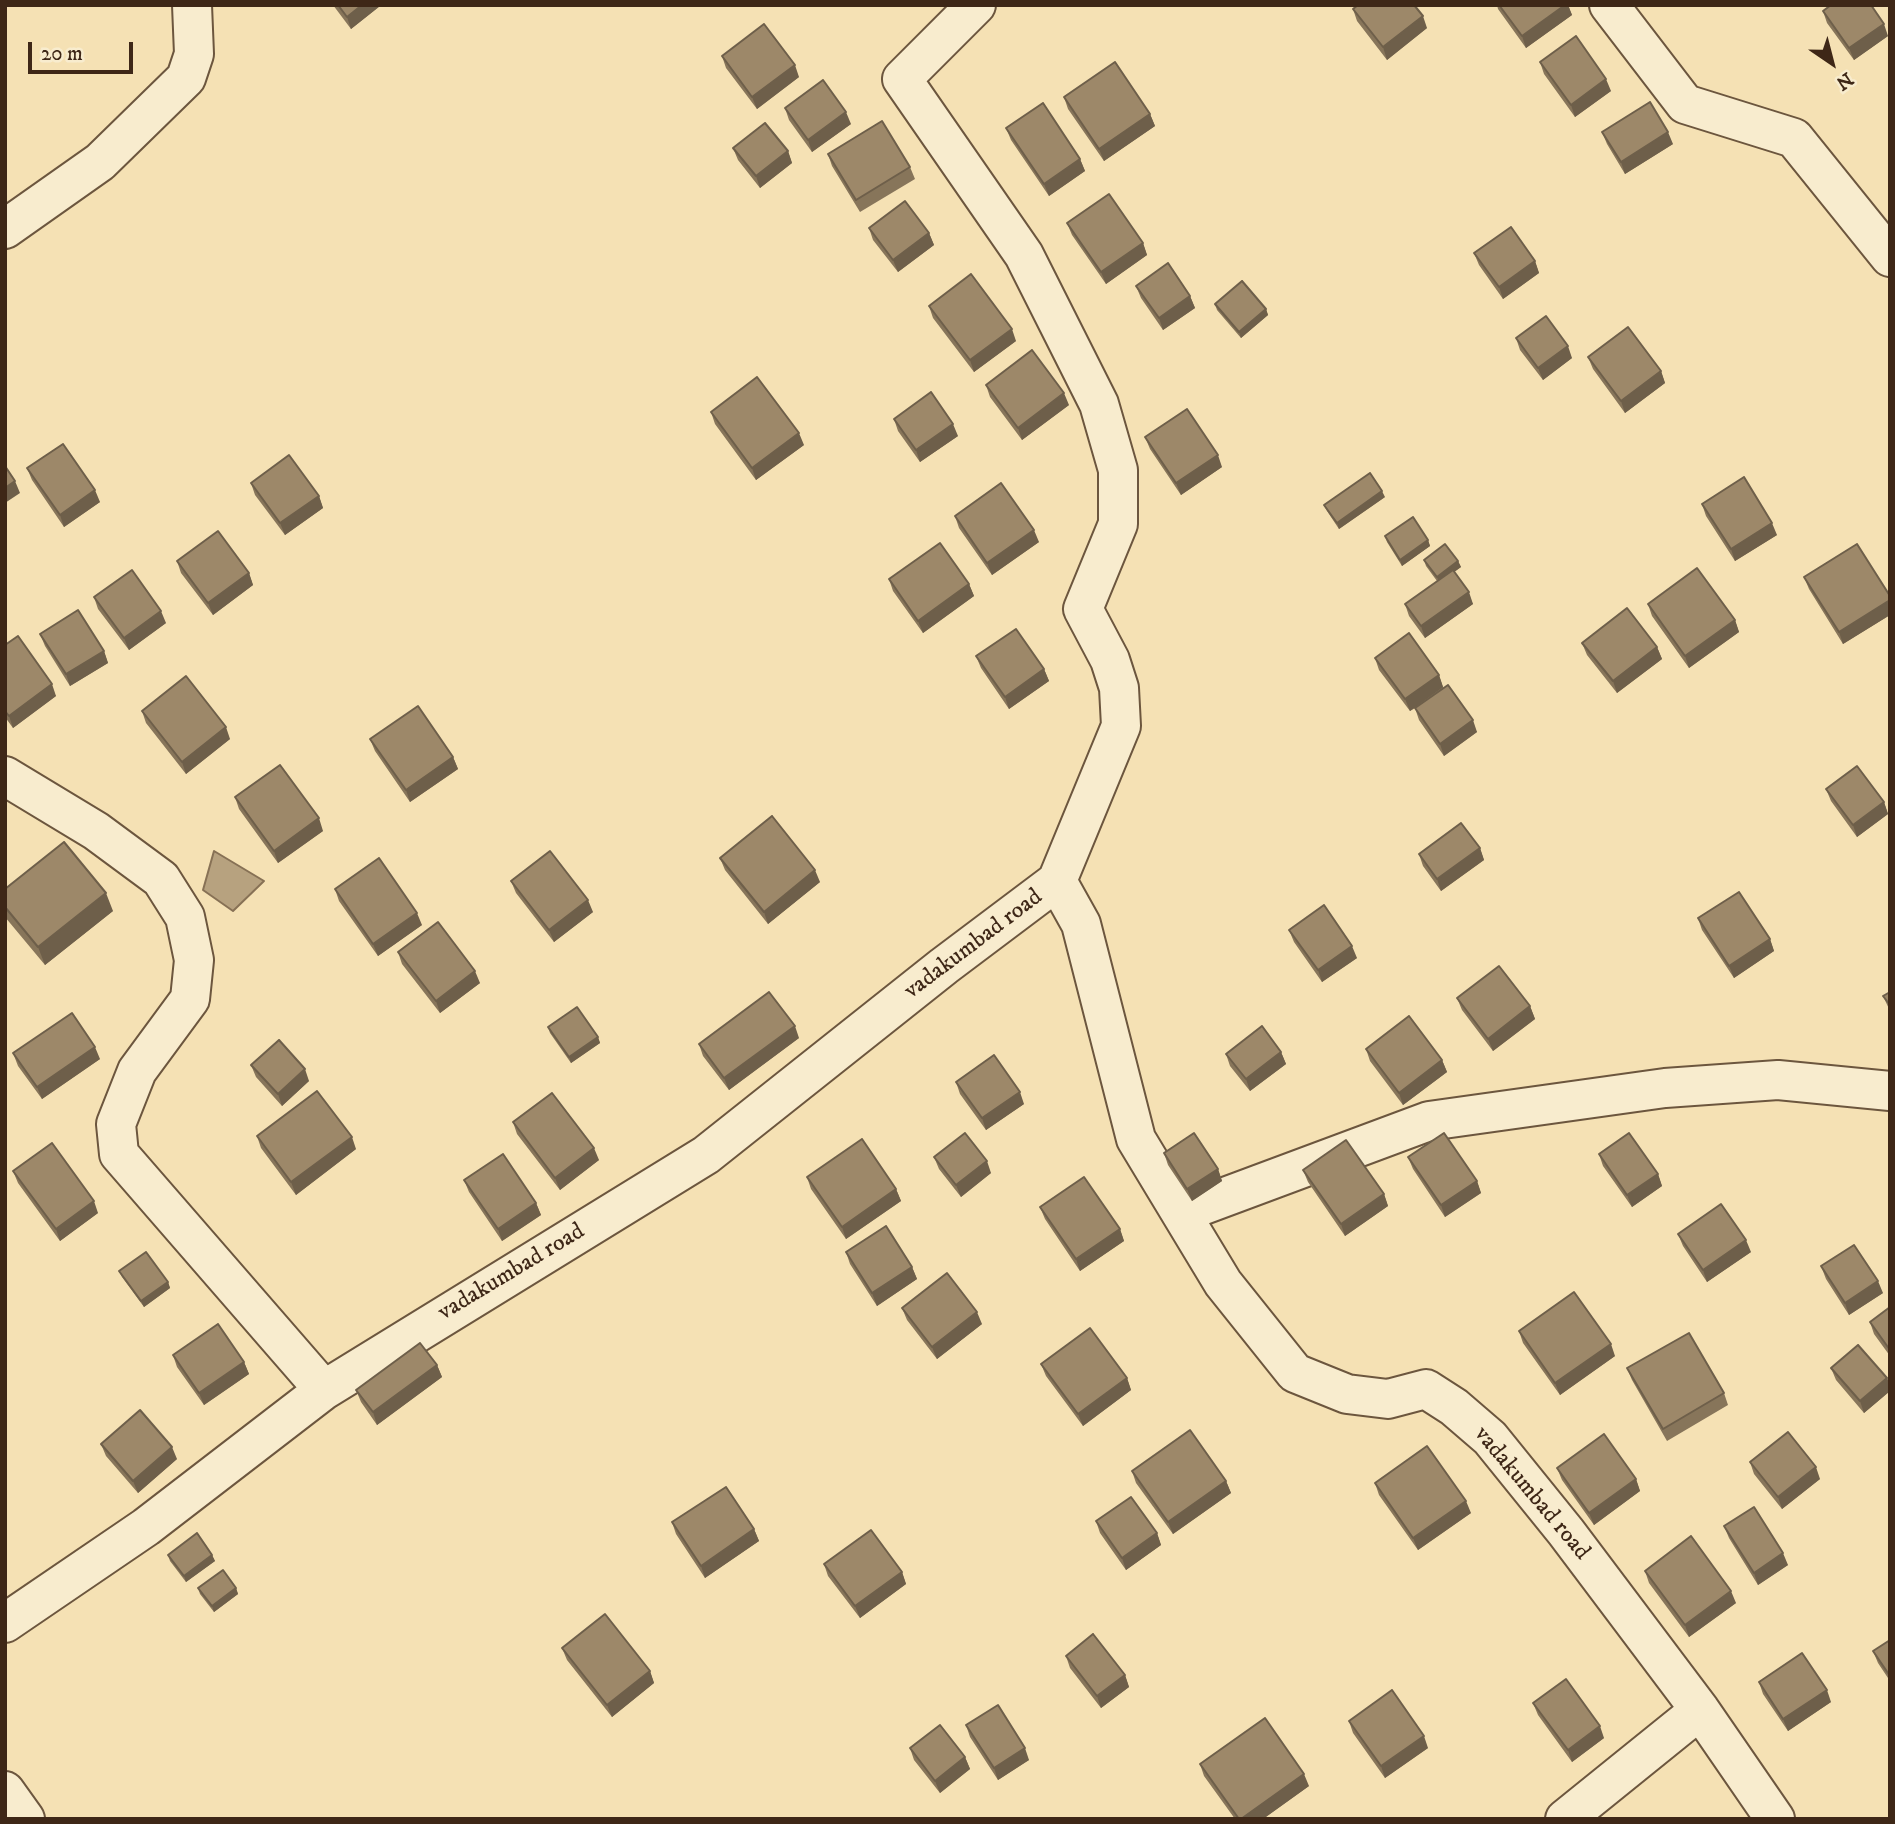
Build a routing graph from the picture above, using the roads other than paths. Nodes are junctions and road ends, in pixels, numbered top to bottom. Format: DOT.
graph roads {
  1 [pos="192,5"];
  2 [pos="976,5"];
  3 [pos="1609,5"];
  4 [pos="5,229"];
  5 [pos="1890,257"];
  6 [pos="5,776"];
  7 [pos="1057,881"];
  8 [pos="1890,1091"];
  9 [pos="1182,1213"];
  10 [pos="324,1390"];
  11 [pos="5,1623"];
  12 [pos="1700,1710"];
  13 [pos="5,1791"];
  14 [pos="26,1819"];
  15 [pos="1565,1819"];
  16 [pos="1775,1819"];
  1 -- 4 [label="street"];
  2 -- 7 [label="street"];
  3 -- 5 [label="street"];
  6 -- 10 [label="street"];
  7 -- 9 [label="street, vadakumbad road"];
  7 -- 10 [label="street, vadakumbad road"];
  8 -- 9 [label="street"];
  9 -- 12 [label="street, vadakumbad road"];
  10 -- 11 [label="street, vadakumbad road"];
  12 -- 15 [label="street"];
  12 -- 16 [label="street, vadakumbad road"];
  13 -- 14 [label="street"];
}
